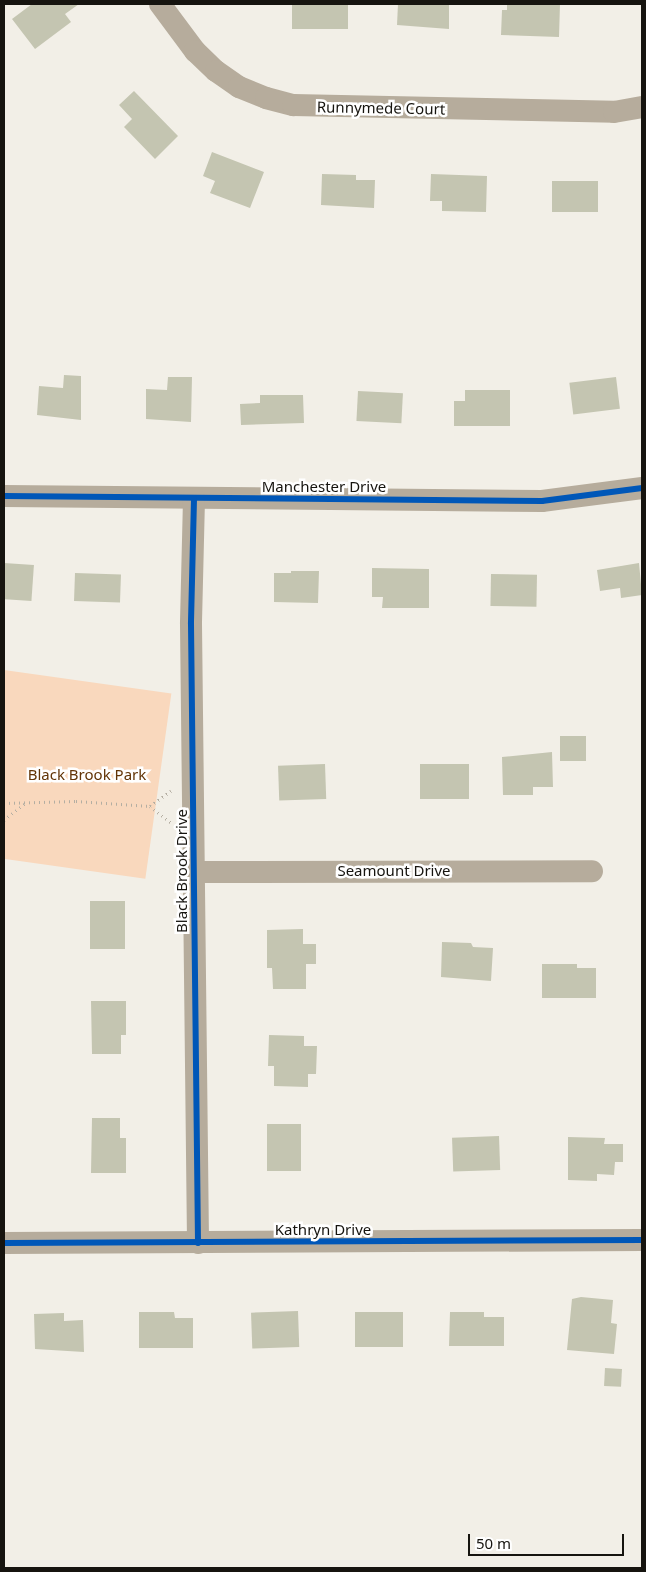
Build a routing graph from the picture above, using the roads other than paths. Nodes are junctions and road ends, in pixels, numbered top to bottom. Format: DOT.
graph roads {
  1 [pos="160,4"];
  2 [pos="642,107"];
  3 [pos="642,488"];
  4 [pos="4,496"];
  5 [pos="194,499"];
  6 [pos="592,871"];
  7 [pos="195,872"];
  8 [pos="642,1240"];
  9 [pos="4,1243"];
  10 [pos="198,1243"];
  1 -- 2 [label="street, Runnymede Court"];
  3 -- 5 [label="street, Manchester Drive"];
  4 -- 5 [label="street, Manchester Drive"];
  5 -- 7 [label="street, Black Brook Drive"];
  6 -- 7 [label="street, Seamount Drive"];
  7 -- 10 [label="street, Black Brook Drive"];
  8 -- 10 [label="street, Kathryn Drive"];
  9 -- 10 [label="street, Kathryn Drive"];
}
